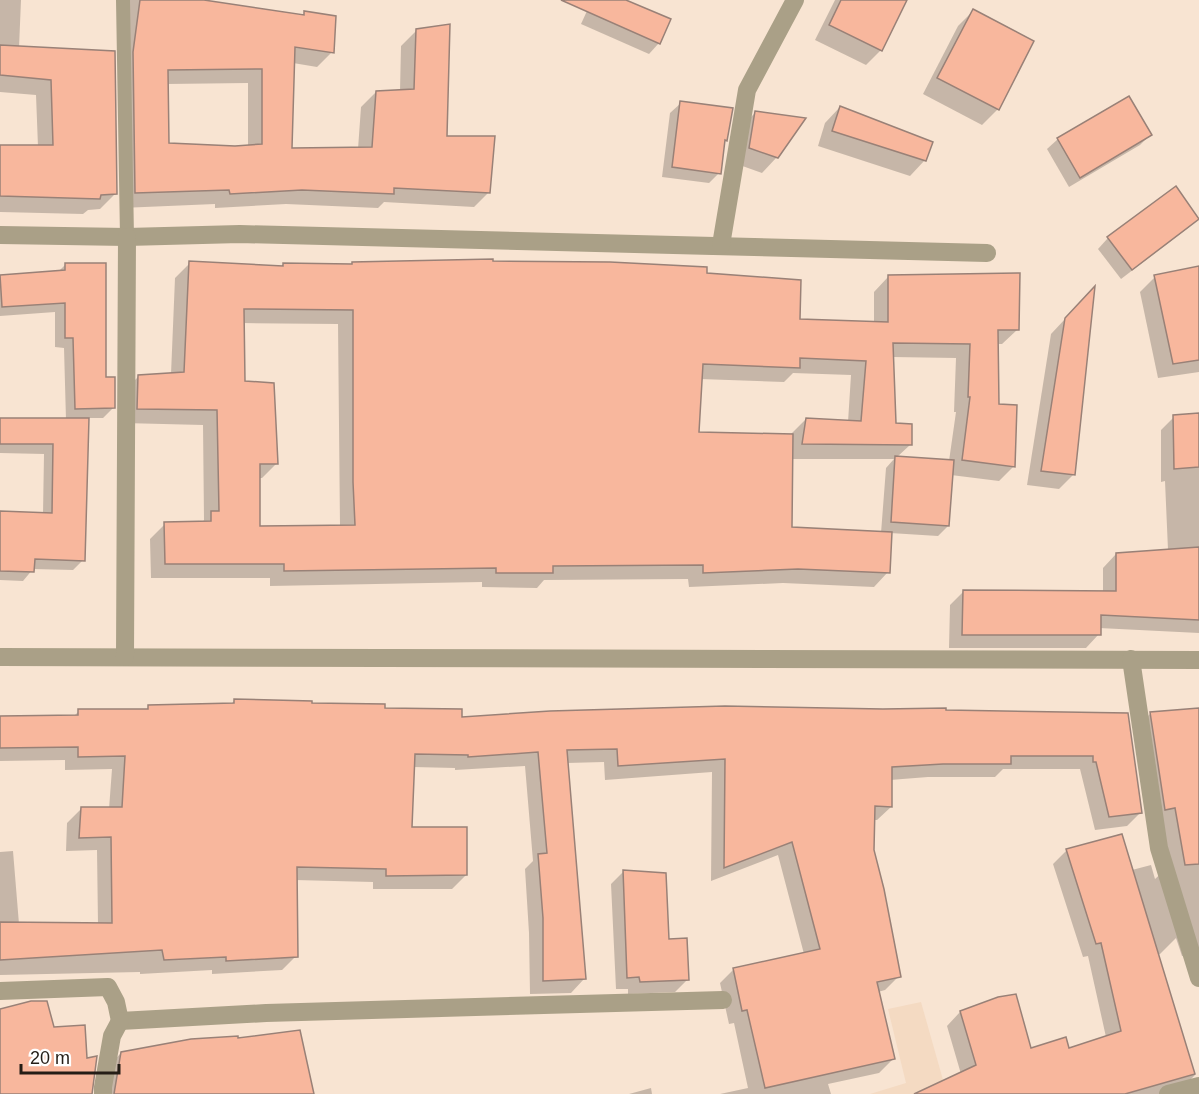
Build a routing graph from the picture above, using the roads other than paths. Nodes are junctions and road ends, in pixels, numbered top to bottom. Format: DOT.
graph roads {
  1 [pos="123,0"];
  2 [pos="795,0"];
  3 [pos="0,235"];
  4 [pos="127,237"];
  5 [pos="722,245"];
  6 [pos="987,253"];
  7 [pos="0,657"];
  8 [pos="125,657"];
  9 [pos="1131,659"];
  10 [pos="1199,660"];
  11 [pos="1199,978"];
  12 [pos="0,991"];
  13 [pos="723,1000"];
  14 [pos="120,1021"];
  15 [pos="1199,1086"];
  16 [pos="103,1094"];
  17 [pos="1168,1094"];
  1 -- 4 [label="lane"];
  2 -- 5 [label="street"];
  3 -- 4 [label="street"];
  4 -- 5 [label="street"];
  4 -- 8 [label="street"];
  5 -- 6 [label="street"];
  7 -- 8 [label="street"];
  8 -- 9 [label="street"];
  9 -- 10 [label="street"];
  9 -- 11 [label="street"];
  12 -- 14 [label="street"];
  13 -- 14 [label="street"];
  14 -- 16 [label="street"];
  15 -- 17 [label="street"];
}
